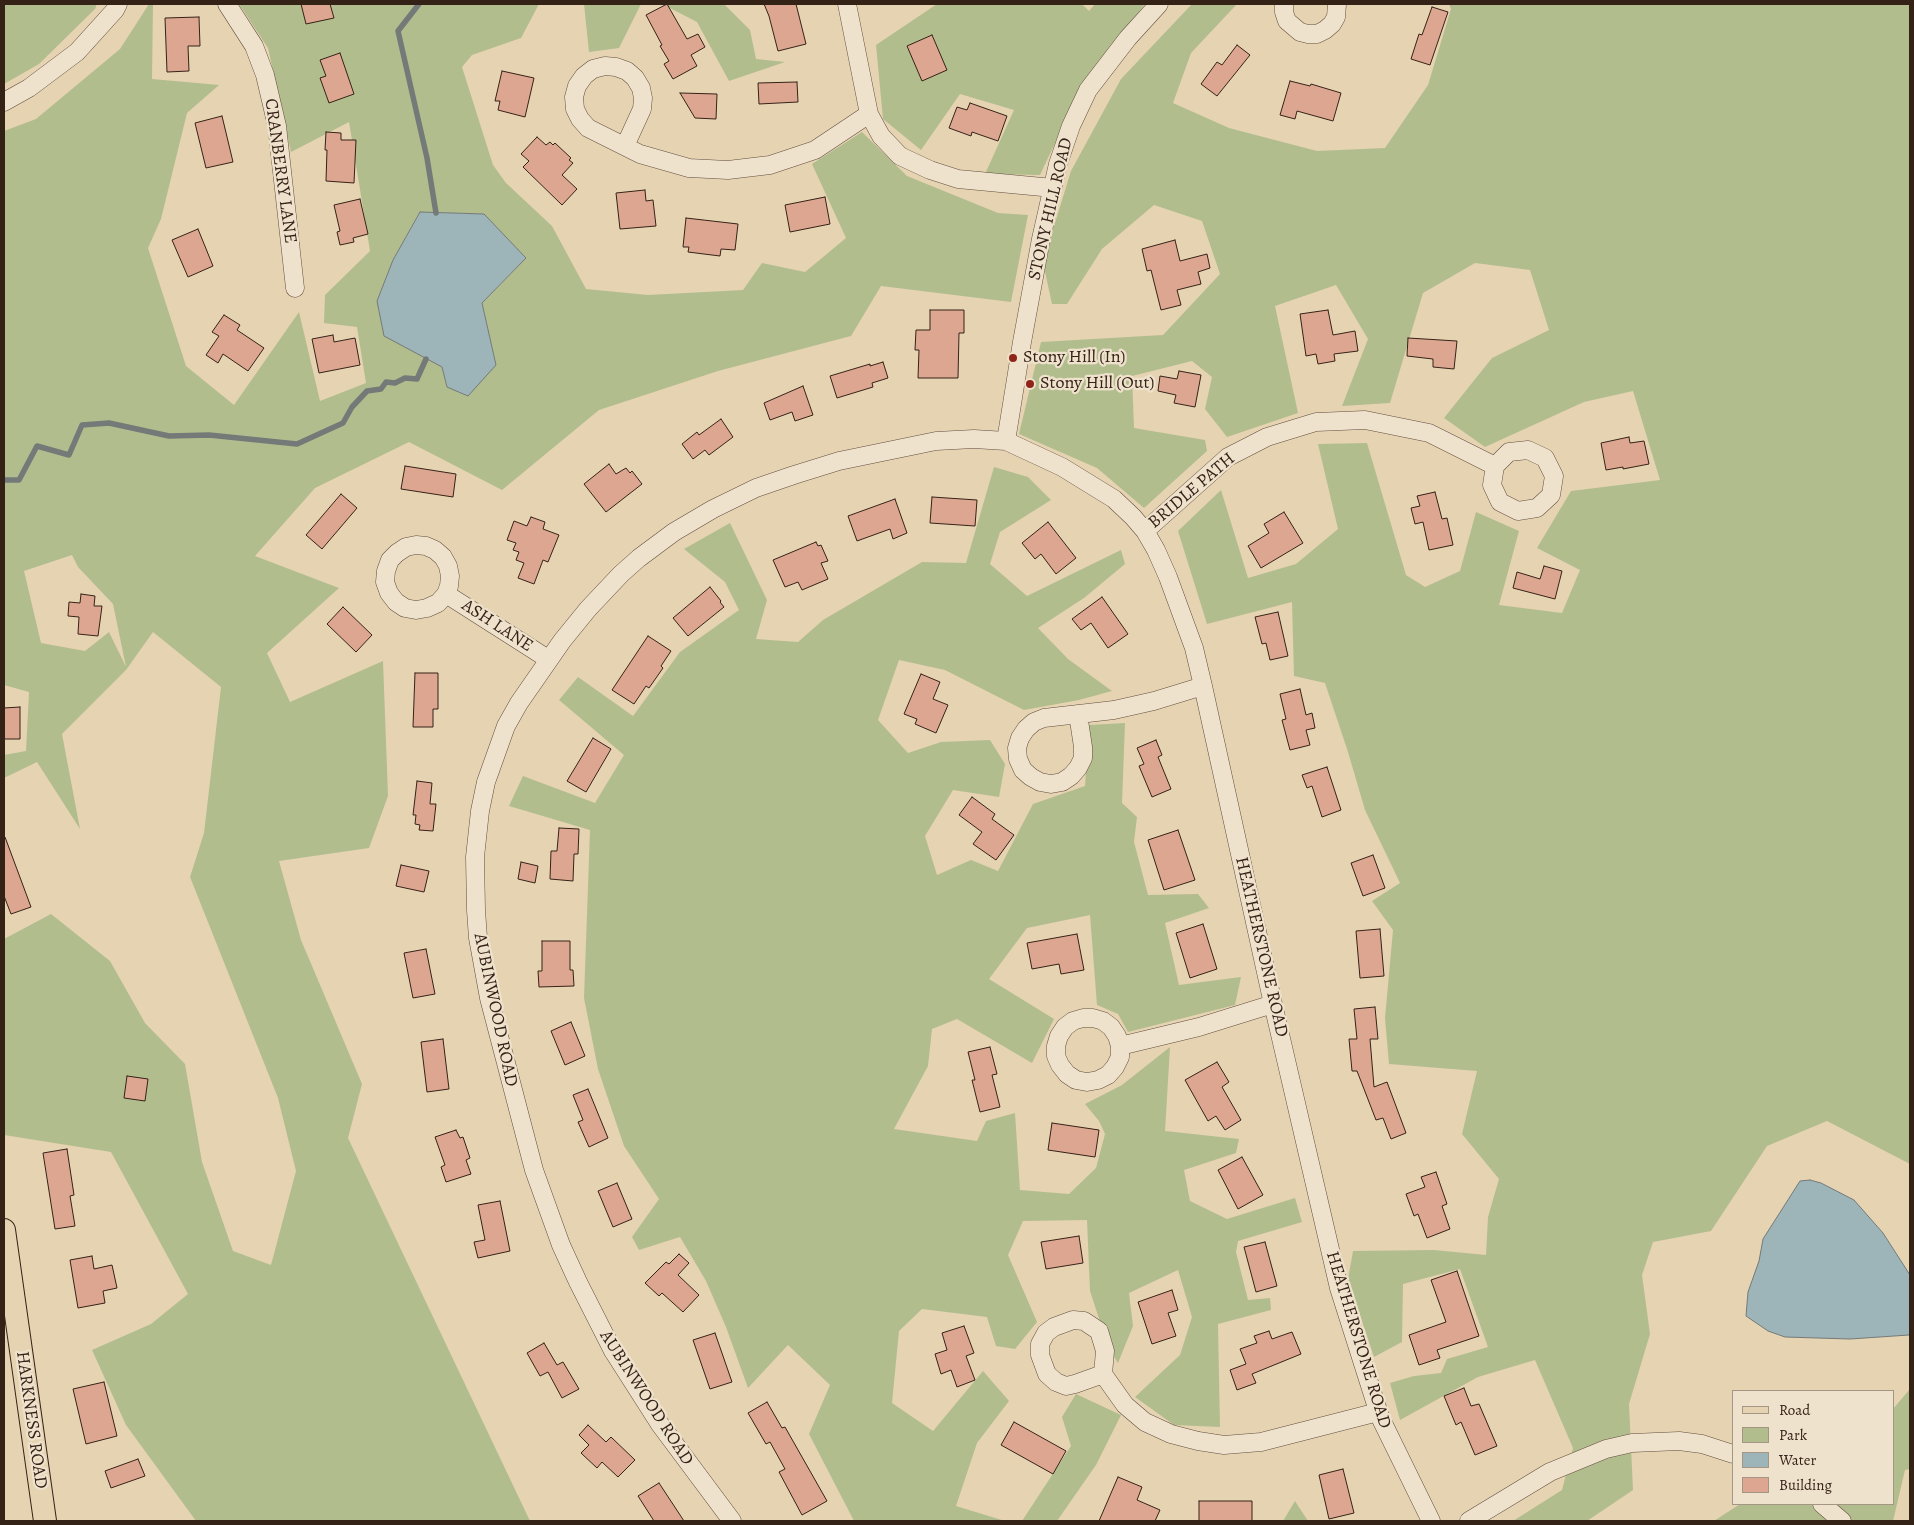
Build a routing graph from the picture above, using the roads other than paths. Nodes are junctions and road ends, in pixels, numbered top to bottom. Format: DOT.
graph roads {
  1 [pos="118,4"];
  2 [pos="227,4"];
  3 [pos="847,4"];
  4 [pos="1159,4"];
  5 [pos="1284,4"];
  6 [pos="1337,4"];
  7 [pos="4,102"];
  8 [pos="869,114"];
  9 [pos="625,146"];
  10 [pos="1053,188"];
  11 [pos="295,288"];
  12 [pos="1006,441"];
  13 [pos="1495,466"];
  14 [pos="1144,531"];
  15 [pos="446,594"];
  16 [pos="548,659"];
  17 [pos="1203,686"];
  18 [pos="1078,714"];
  19 [pos="1273,1004"];
  20 [pos="1120,1046"];
  21 [pos="4,1230"];
  22 [pos="1103,1374"];
  23 [pos="1378,1412"];
  24 [pos="1732,1454"];
  25 [pos="1823,1505"];
  26 [pos="44,1521"];
  27 [pos="732,1521"];
  28 [pos="1430,1521"];
  29 [pos="1469,1521"];
  30 [pos="1842,1521"];
  1 -- 7 [label="street"];
  2 -- 11 [label="street, CRANBERRY LANE"];
  3 -- 8 [label="street"];
  4 -- 10 [label="street, STONY HILL ROAD"];
  5 -- 6 [label="street"];
  8 -- 9 [label="street"];
  8 -- 10 [label="street"];
  9 -- 9 [label="street"];
  10 -- 12 [label="street, STONY HILL ROAD"];
  12 -- 14 [label="street, HEATHERSTONE ROAD"];
  12 -- 16 [label="street, AUBINWOOD ROAD"];
  13 -- 14 [label="street, BRIDLE PATH"];
  14 -- 17 [label="street, HEATHERSTONE ROAD"];
  15 -- 16 [label="street, ASH LANE"];
  16 -- 27 [label="street, AUBINWOOD ROAD"];
  17 -- 18 [label="street"];
  17 -- 19 [label="street, HEATHERSTONE ROAD"];
  18 -- 18 [label="street"];
  19 -- 20 [label="street"];
  19 -- 23 [label="street, HEATHERSTONE ROAD"];
  21 -- 26 [label="main road, HARKNESS ROAD"];
  22 -- 23 [label="street"];
  23 -- 28 [label="street, HEATHERSTONE ROAD"];
  24 -- 29 [label="street"];
  25 -- 30 [label="street"];
}
